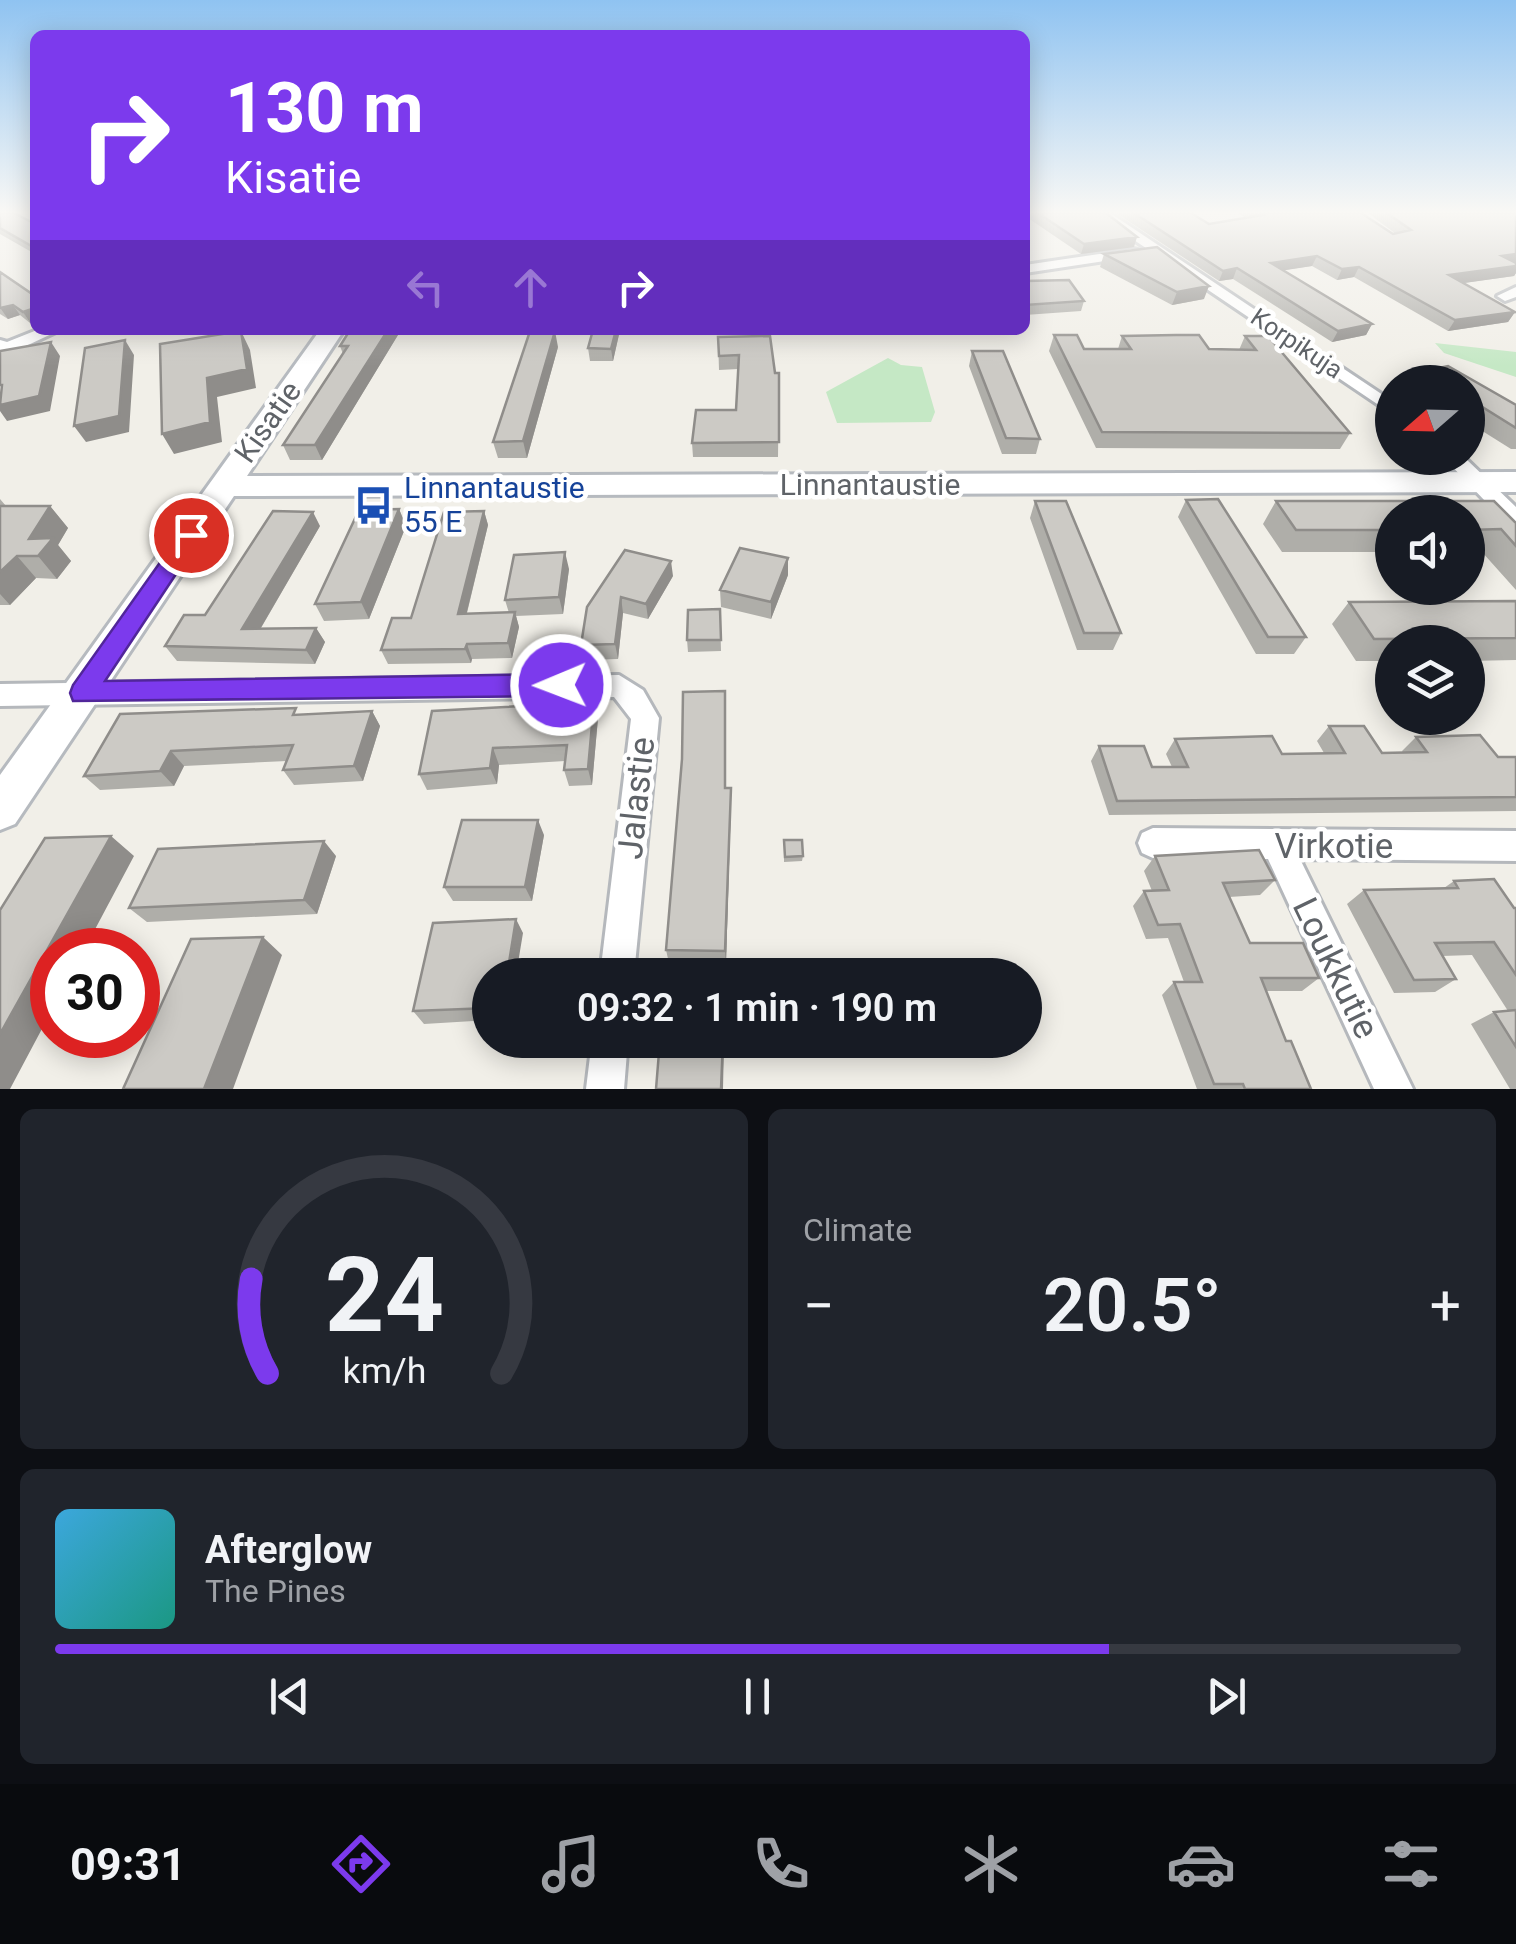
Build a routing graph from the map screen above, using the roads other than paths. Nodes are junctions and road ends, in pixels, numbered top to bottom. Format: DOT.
graph roads {
  1 [pos="1061,264"];
  2 [pos="1177,264"];
  3 [pos="1030,268"];
  4 [pos="39,335"];
  5 [pos="329,335"];
  6 [pos="0,345"];
  7 [pos="1375,397"];
  8 [pos="1471,475"];
  9 [pos="1478,482"];
  10 [pos="1516,482"];
  11 [pos="224,486"];
  12 [pos="1516,520"];
  13 [pos="83,693"];
  14 [pos="0,696"];
  15 [pos="0,810"];
  16 [pos="1153,843"];
  17 [pos="1516,846"];
  18 [pos="1278,847"];
  19 [pos="619,958"];
  20 [pos="608,1058"];
  21 [pos="605,1089"];
  22 [pos="1394,1089"];
  1 -- 3 [label="street"];
  2 -- 7 [label="street, Korpikuja"];
  4 -- 6 [label="street"];
  5 -- 11 [label="street, Kisatie"];
  8 -- 9 [label="street"];
  9 -- 10 [label="street, Linnantaustie"];
  9 -- 11 [label="street, Linnantaustie"];
  9 -- 12 [label="street"];
  11 -- 13 [label="street, Kisatie"];
  13 -- 14 [label="street"];
  13 -- 15 [label="street, Kisatie"];
  13 -- 19 [label="street, Jalastie"];
  16 -- 18 [label="street, Virkotie"];
  17 -- 18 [label="street, Virkotie"];
  18 -- 22 [label="street, Loukkutie"];
  20 -- 21 [label="street"];
}
